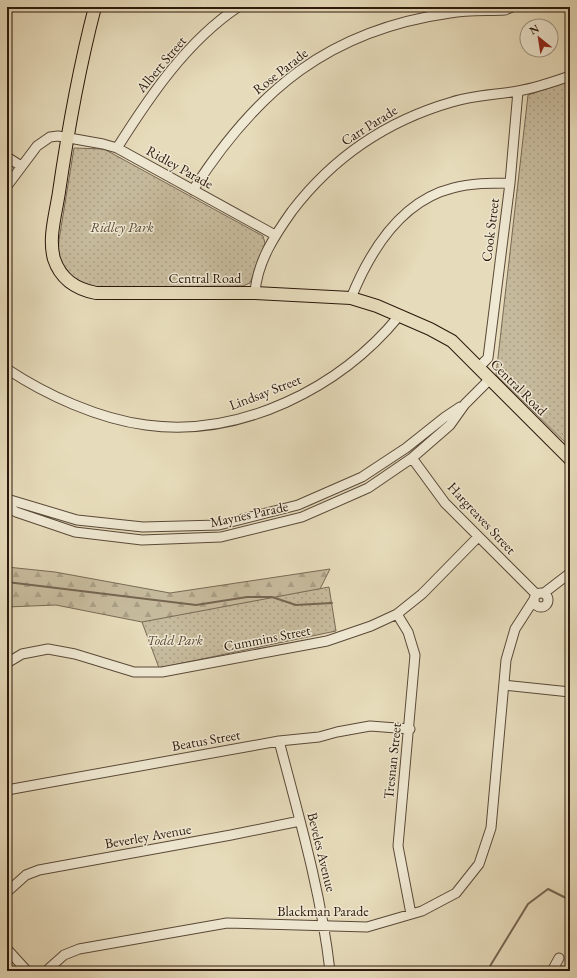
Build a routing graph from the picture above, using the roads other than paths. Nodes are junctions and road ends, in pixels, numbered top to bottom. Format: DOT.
graph roads {
  1 [pos="95,7"];
  2 [pos="238,7"];
  3 [pos="512,7"];
  4 [pos="570,76"];
  5 [pos="518,91"];
  6 [pos="67,138"];
  7 [pos="117,148"];
  8 [pos="7,157"];
  9 [pos="21,166"];
  10 [pos="510,183"];
  11 [pos="7,186"];
  12 [pos="193,190"];
  13 [pos="275,235"];
  14 [pos="255,292"];
  15 [pos="351,298"];
  16 [pos="399,316"];
  17 [pos="479,368"];
  18 [pos="7,369"];
  19 [pos="490,379"];
  20 [pos="465,404"];
  21 [pos="412,458"];
  22 [pos="570,459"];
  23 [pos="7,499"];
  24 [pos="7,506"];
  25 [pos="478,537"];
  26 [pos="570,573"];
  27 [pos="540,598"];
  28 [pos="397,614"];
  29 [pos="7,663"];
  30 [pos="504,685"];
  31 [pos="570,692"];
  32 [pos="410,729"];
  33 [pos="279,741"];
  34 [pos="7,790"];
  35 [pos="300,821"];
  36 [pos="7,892"];
  37 [pos="411,914"];
  38 [pos="325,926"];
  39 [pos="7,949"];
  40 [pos="559,958"];
  41 [pos="27,971"];
  42 [pos="46,971"];
  43 [pos="330,971"];
  44 [pos="552,971"];
  1 -- 6 [label="main road, Central Road"];
  2 -- 7 [label="street, Albert Street"];
  3 -- 12 [label="street, Rose Parade"];
  4 -- 5 [label="street, Carr Parade"];
  5 -- 10 [label="street, Cook Street"];
  5 -- 13 [label="street, Carr Parade"];
  6 -- 7 [label="street, Ridley Parade"];
  6 -- 9 [label="street, Ridley Parade"];
  6 -- 14 [label="main road, Central Road"];
  7 -- 12 [label="street, Ridley Parade"];
  8 -- 9 [label="street"];
  9 -- 11 [label="street, Ridley Parade"];
  10 -- 15 [label="street"];
  10 -- 17 [label="street, Cook Street"];
  12 -- 13 [label="street, Ridley Parade"];
  13 -- 14 [label="street, Carr Parade"];
  14 -- 15 [label="main road, Central Road"];
  15 -- 16 [label="main road, Central Road"];
  16 -- 17 [label="main road, Central Road"];
  16 -- 18 [label="street, Lindsay Street"];
  17 -- 19 [label="main road, Central Road"];
  19 -- 20 [label="street, Maynes Parade"];
  19 -- 22 [label="main road, Central Road"];
  20 -- 21 [label="street, Maynes Parade"];
  20 -- 23 [label="street, Maynes Parade"];
  21 -- 24 [label="street, Maynes Parade"];
  21 -- 25 [label="street, Hargreaves Street"];
  25 -- 27 [label="street, Hargreaves Street"];
  25 -- 28 [label="street, Cummins Street"];
  26 -- 27 [label="street, Blackman Parade"];
  27 -- 30 [label="street, Blackman Parade"];
  28 -- 29 [label="street, Cummins Street"];
  28 -- 32 [label="street, Tresnan Street"];
  30 -- 31 [label="street"];
  30 -- 37 [label="street, Blackman Parade"];
  32 -- 33 [label="street, Beatus Street"];
  32 -- 37 [label="street, Tresnan Street"];
  33 -- 34 [label="street, Beatus Street"];
  33 -- 35 [label="street, Beveles Avenue"];
  35 -- 36 [label="street, Beverley Avenue"];
  35 -- 38 [label="street, Beveles Avenue"];
  37 -- 38 [label="street, Blackman Parade"];
  38 -- 42 [label="street, Blackman Parade"];
  38 -- 43 [label="street, Beveles Avenue"];
  39 -- 41 [label="street"];
  40 -- 44 [label="street"];
}
